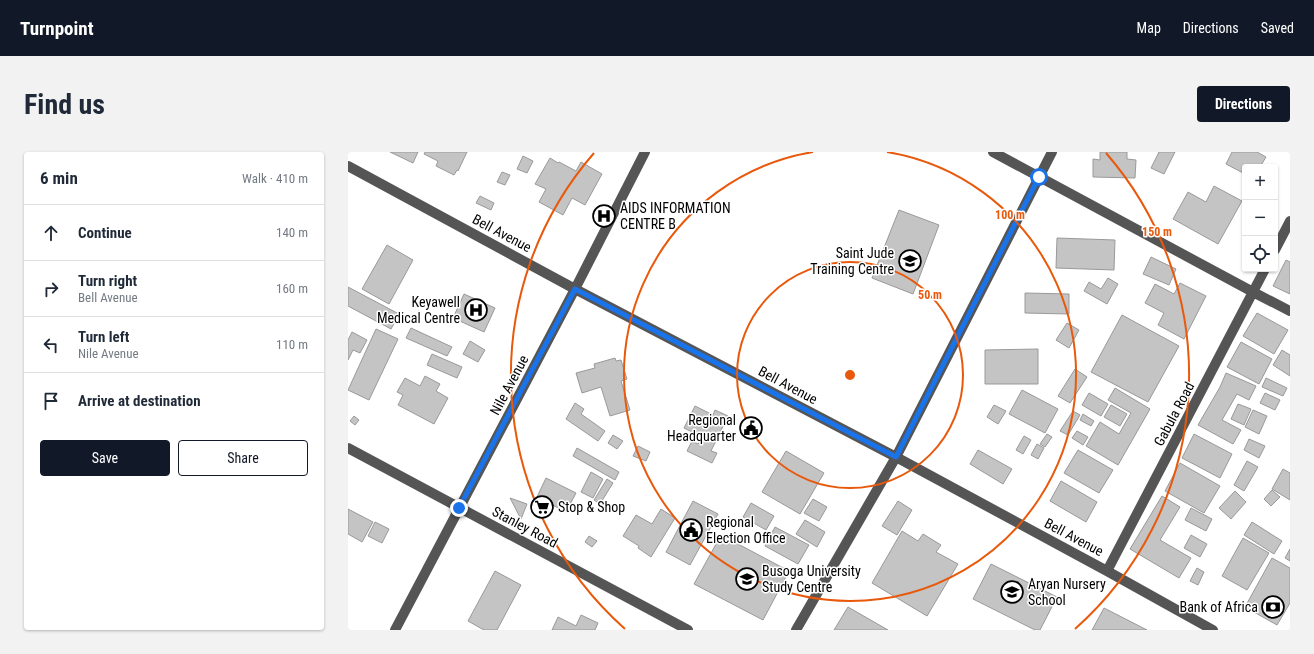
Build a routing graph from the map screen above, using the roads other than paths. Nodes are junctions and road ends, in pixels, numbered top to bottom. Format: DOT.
graph roads {
  1 [pos="645,152"];
  2 [pos="993,152"];
  3 [pos="1052,152"];
  4 [pos="348,166"];
  5 [pos="1039,177"];
  6 [pos="1290,221"];
  7 [pos="1278,244"];
  8 [pos="1263,272"];
  9 [pos="575,289"];
  10 [pos="1253,292"];
  11 [pos="1290,311"];
  12 [pos="348,448"];
  13 [pos="896,457"];
  14 [pos="459,508"];
  15 [pos="1107,571"];
  16 [pos="395,630"];
  17 [pos="688,630"];
  18 [pos="796,630"];
  19 [pos="1213,630"];
  1 -- 9 [label="street, Nile Avenue"];
  2 -- 5 [label="street"];
  3 -- 5 [label="street"];
  4 -- 9 [label="street, Bell Avenue"];
  5 -- 10 [label="street"];
  5 -- 13 [label="street"];
  6 -- 7 [label="street"];
  8 -- 10 [label="street, Gabula Road"];
  9 -- 13 [label="street, Bell Avenue"];
  9 -- 14 [label="street, Nile Avenue"];
  10 -- 11 [label="street"];
  10 -- 15 [label="street, Gabula Road"];
  12 -- 14 [label="street, Stanley Road"];
  13 -- 15 [label="street, Bell Avenue"];
  13 -- 18 [label="street"];
  14 -- 16 [label="street, Nile Avenue"];
  14 -- 17 [label="street, Stanley Road"];
  15 -- 19 [label="street, Bell Avenue"];
}
